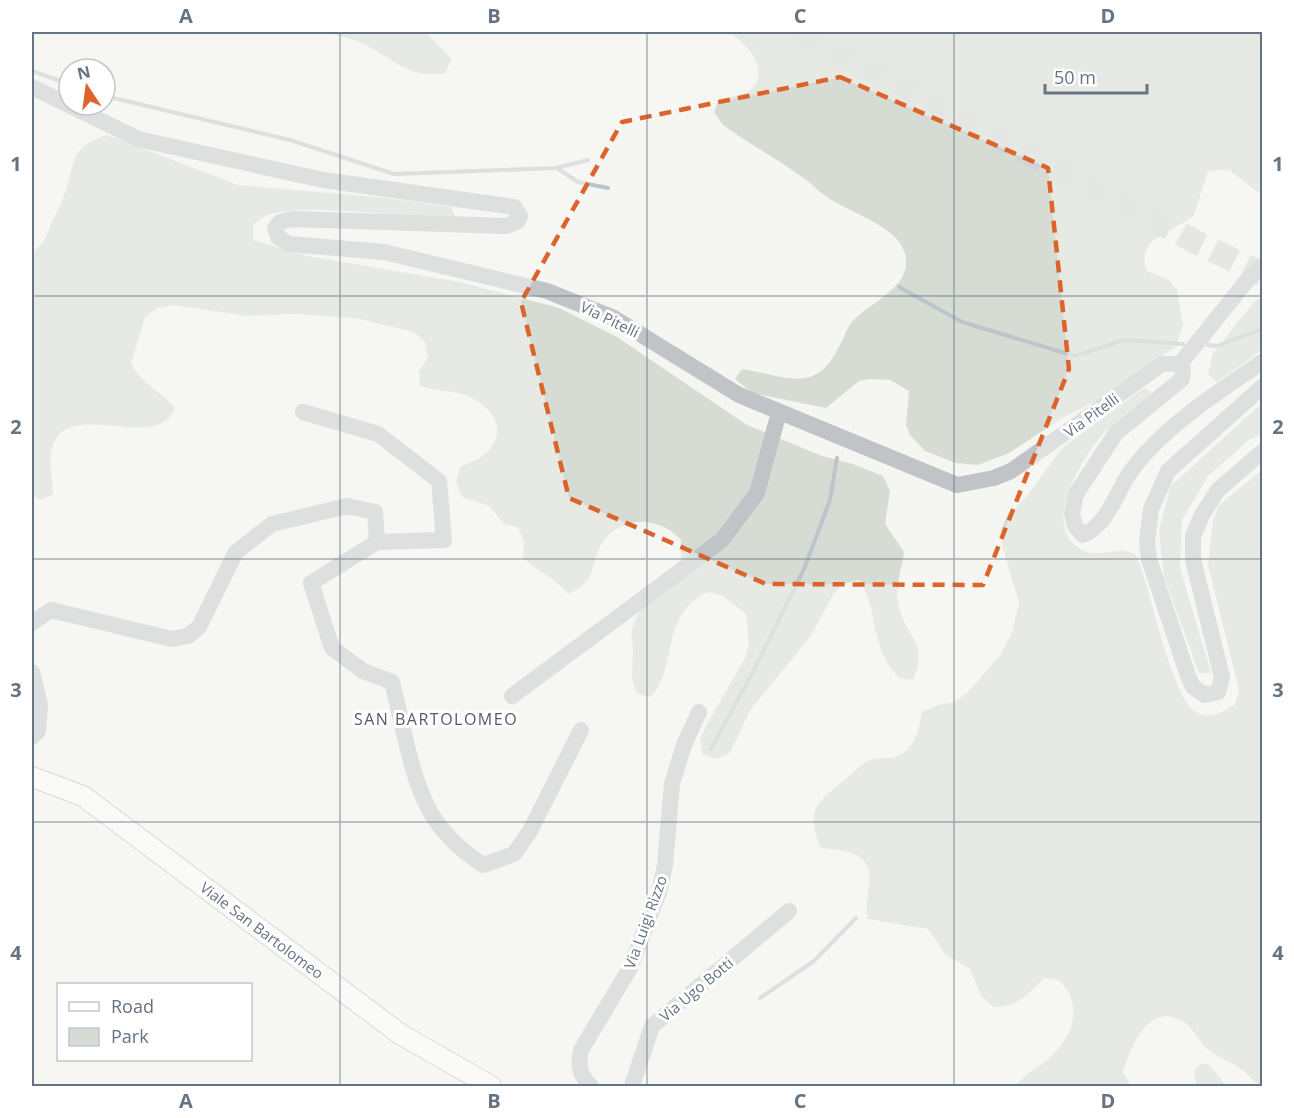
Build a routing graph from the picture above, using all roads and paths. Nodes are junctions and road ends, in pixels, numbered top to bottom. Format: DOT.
graph roads {
  1 [pos="32,87"];
  2 [pos="1263,266"];
  3 [pos="1263,362"];
  4 [pos="1180,364"];
  5 [pos="1263,387"];
  6 [pos="779,411"];
  7 [pos="303,412"];
  8 [pos="1263,452"];
  9 [pos="376,542"];
  10 [pos="32,622"];
  11 [pos="32,672"];
  12 [pos="512,696"];
  13 [pos="699,712"];
  14 [pos="581,730"];
  15 [pos="32,737"];
  16 [pos="32,777"];
  17 [pos="789,911"];
  18 [pos="491,1086"];
  19 [pos="591,1086"];
  20 [pos="632,1086"];
  1 -- 6 [label="street, Via Pitelli"];
  2 -- 4 [label="street"];
  3 -- 4 [label="street, Via Pitelli"];
  4 -- 6 [label="street, Via Pitelli"];
  5 -- 8 [label="street"];
  6 -- 12 [label="street"];
  7 -- 9 [label="street"];
  9 -- 10 [label="street"];
  9 -- 14 [label="street"];
  11 -- 15 [label="street"];
  13 -- 19 [label="street, Via Luigi Rizzo"];
  16 -- 18 [label="main road, Viale San Bartolomeo"];
  17 -- 20 [label="street, Via Ugo Botti"];
}
